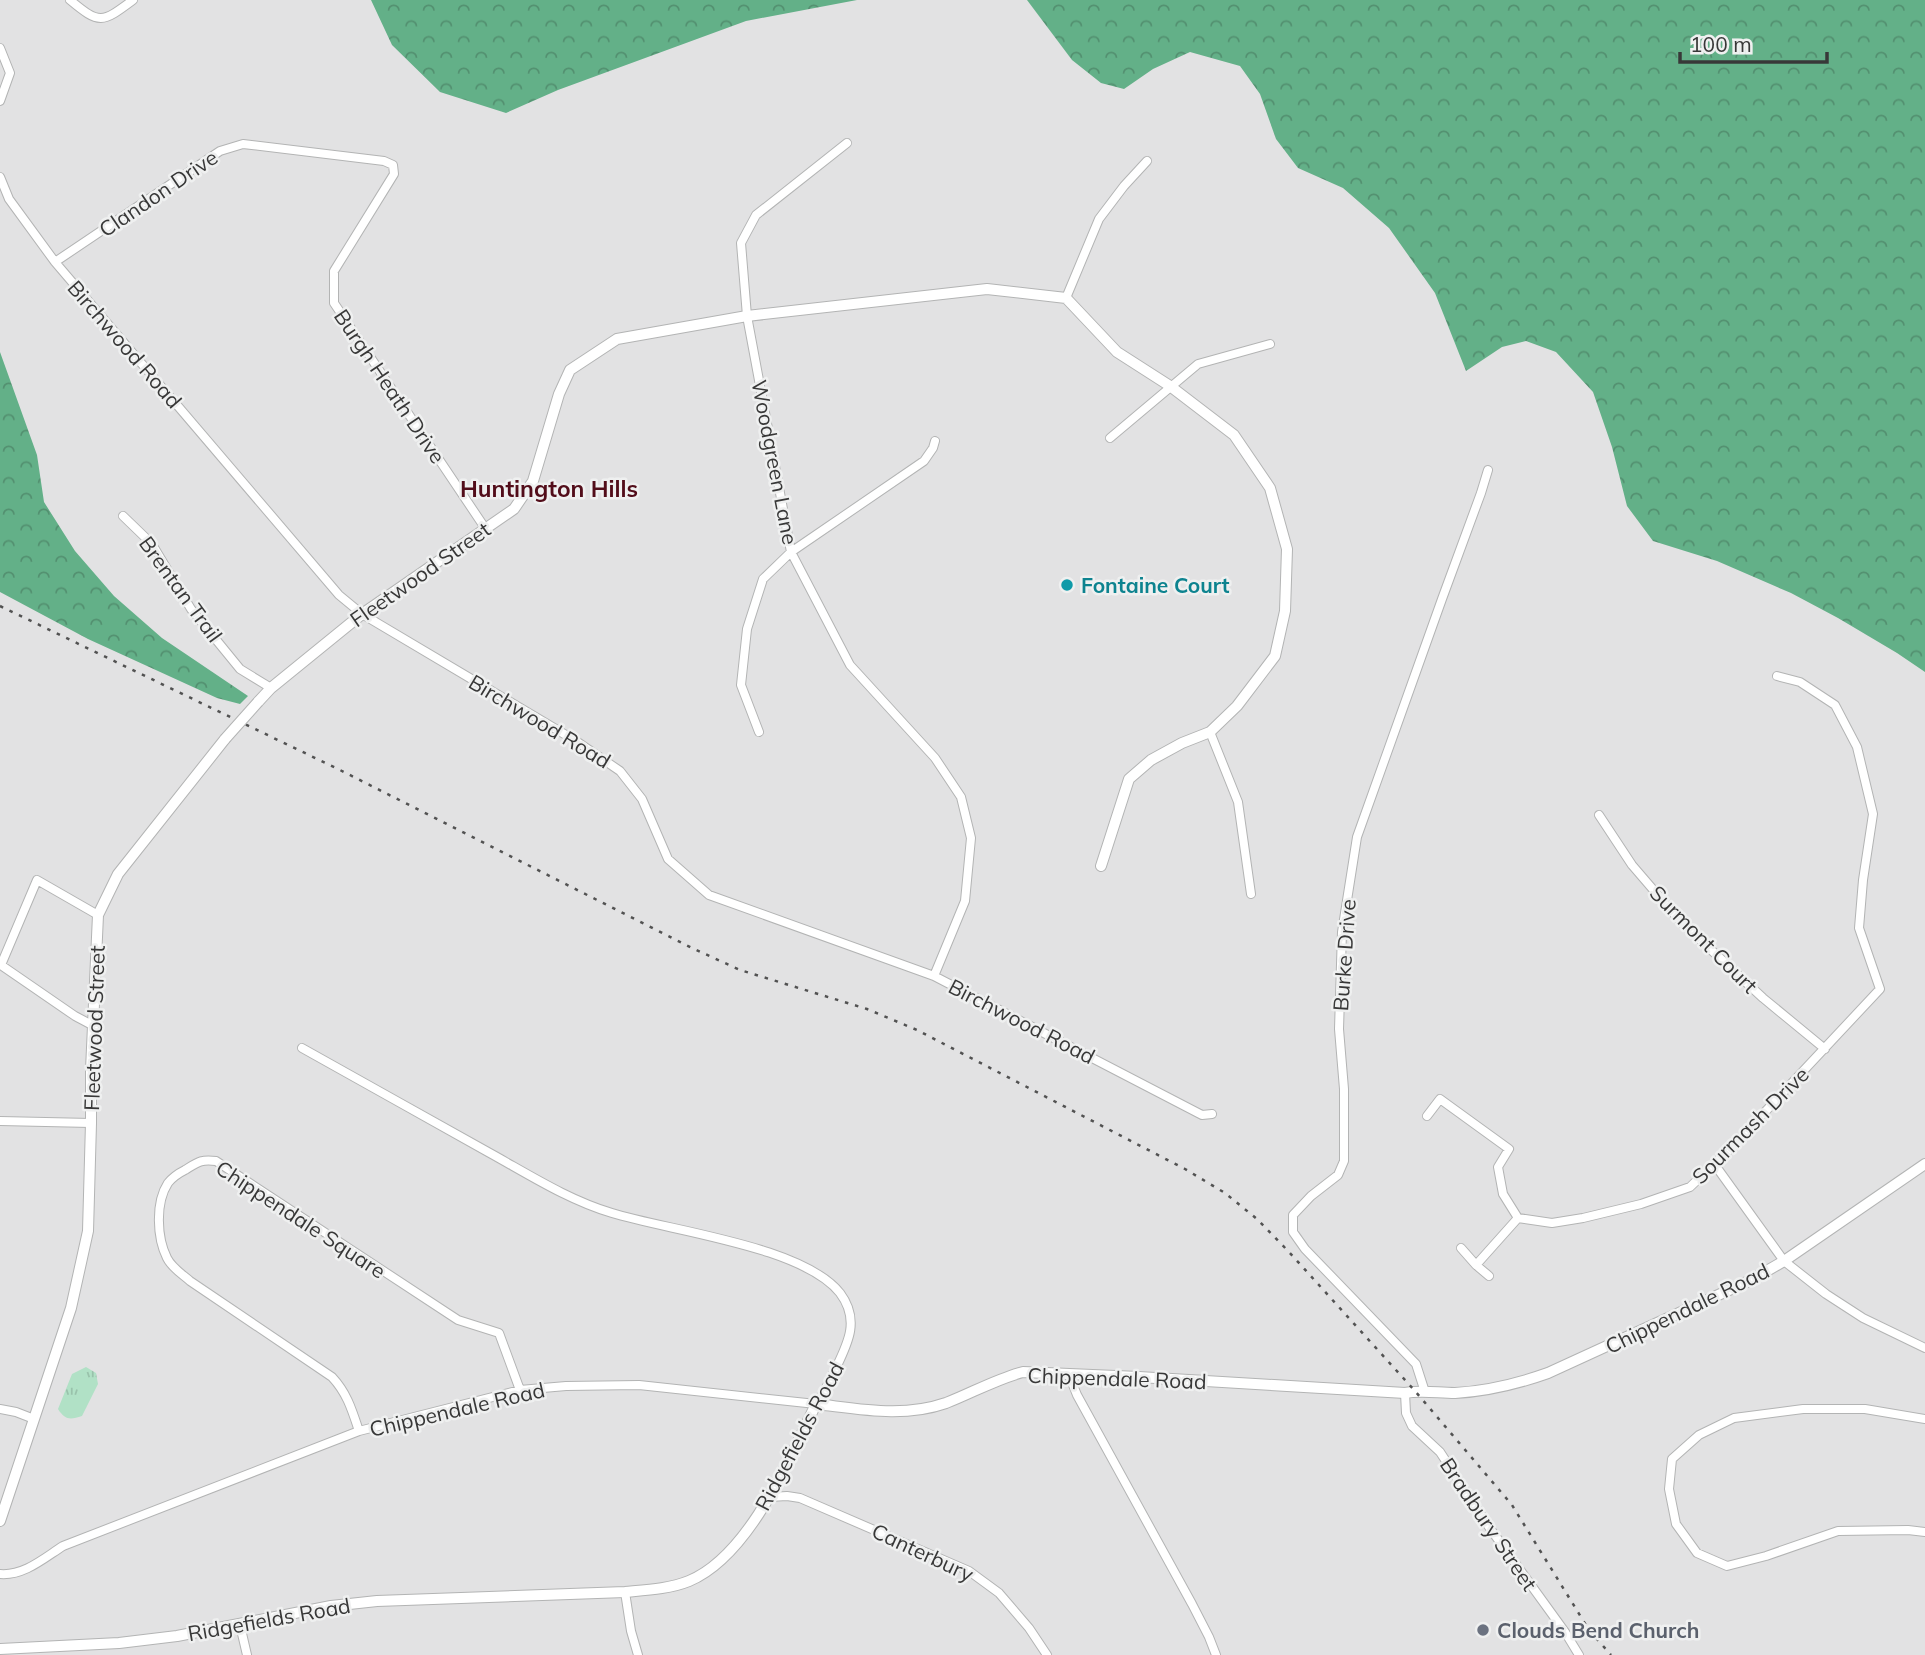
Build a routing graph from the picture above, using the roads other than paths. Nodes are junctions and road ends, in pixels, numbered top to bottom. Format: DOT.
graph roads {
  1 [pos="70,0"];
  2 [pos="133,0"];
  3 [pos="0,48"];
  4 [pos="0,101"];
  5 [pos="846,143"];
  6 [pos="1147,161"];
  7 [pos="393,165"];
  8 [pos="0,177"];
  9 [pos="55,262"];
  10 [pos="1066,298"];
  11 [pos="747,316"];
  12 [pos="1270,344"];
  13 [pos="1170,386"];
  14 [pos="1110,438"];
  15 [pos="935,441"];
  16 [pos="1488,470"];
  17 [pos="123,516"];
  18 [pos="485,528"];
  19 [pos="791,552"];
  20 [pos="362,614"];
  21 [pos="1777,676"];
  22 [pos="271,688"];
  23 [pos="759,732"];
  24 [pos="1210,733"];
  25 [pos="1600,815"];
  26 [pos="1101,866"];
  27 [pos="1251,894"];
  28 [pos="98,915"];
  29 [pos="934,976"];
  30 [pos="92,1025"];
  31 [pos="302,1048"];
  32 [pos="1825,1049"];
  33 [pos="1212,1114"];
  34 [pos="1427,1116"];
  35 [pos="0,1121"];
  36 [pos="91,1123"];
  37 [pos="1925,1164"];
  38 [pos="1715,1165"];
  39 [pos="1518,1218"];
  40 [pos="1461,1248"];
  41 [pos="1784,1261"];
  42 [pos="1476,1265"];
  43 [pos="1489,1276"];
  44 [pos="1925,1348"];
  45 [pos="1069,1375"];
  46 [pos="520,1390"];
  47 [pos="1425,1392"];
  48 [pos="1405,1393"];
  49 [pos="816,1404"];
  50 [pos="0,1409"];
  51 [pos="34,1419"];
  52 [pos="1925,1419"];
  53 [pos="359,1431"];
  54 [pos="770,1497"];
  55 [pos="0,1521"];
  56 [pos="1925,1532"];
  57 [pos="0,1574"];
  58 [pos="625,1592"];
  59 [pos="240,1625"];
  60 [pos="0,1649"];
  61 [pos="247,1655"];
  62 [pos="638,1655"];
  63 [pos="1047,1655"];
  64 [pos="1216,1655"];
  65 [pos="1579,1655"];
  1 -- 2 [label="street"];
  3 -- 4 [label="street"];
  5 -- 11 [label="street, Woodgreen Lane"];
  6 -- 10 [label="street"];
  7 -- 9 [label="street, Clandon Drive"];
  7 -- 18 [label="street, Burgh Heath Drive"];
  8 -- 9 [label="street"];
  9 -- 20 [label="street, Birchwood Road"];
  10 -- 11 [label="street, Fleetwood Street"];
  10 -- 13 [label="street"];
  11 -- 18 [label="street, Fleetwood Street"];
  11 -- 19 [label="street, Woodgreen Lane"];
  12 -- 13 [label="street"];
  13 -- 14 [label="street"];
  13 -- 24 [label="street"];
  15 -- 19 [label="street"];
  16 -- 47 [label="street, Burke Drive"];
  17 -- 22 [label="street, Brentan Trail"];
  18 -- 20 [label="street, Fleetwood Street"];
  19 -- 23 [label="street"];
  19 -- 29 [label="street, Woodgreen Lane"];
  20 -- 22 [label="street, Fleetwood Street"];
  20 -- 29 [label="street, Birchwood Road"];
  21 -- 32 [label="street, Sourmash Drive"];
  22 -- 28 [label="street, Fleetwood Street, bridge"];
  24 -- 26 [label="street"];
  24 -- 27 [label="street"];
  25 -- 32 [label="street, Surmont Court"];
  28 -- 30 [label="street, Fleetwood Street"];
  28 -- 30 [label="street"];
  29 -- 33 [label="street, Birchwood Road"];
  30 -- 36 [label="street, Fleetwood Street"];
  31 -- 49 [label="street, Ridgefields Road"];
  32 -- 38 [label="street, Sourmash Drive"];
  34 -- 39 [label="street"];
  35 -- 36 [label="street"];
  36 -- 51 [label="street, Fleetwood Street"];
  37 -- 41 [label="street, Chippendale Road"];
  38 -- 39 [label="street, Sourmash Drive"];
  38 -- 41 [label="street"];
  39 -- 42 [label="street"];
  40 -- 42 [label="street"];
  41 -- 44 [label="street"];
  41 -- 47 [label="street, Chippendale Road"];
  42 -- 43 [label="street"];
  45 -- 48 [label="street, Chippendale Road"];
  45 -- 49 [label="street, Chippendale Road"];
  45 -- 64 [label="street"];
  46 -- 49 [label="street, Chippendale Road"];
  46 -- 53 [label="street, Chippendale Road"];
  46 -- 53 [label="street, Chippendale Square"];
  47 -- 48 [label="street, Chippendale Road"];
  48 -- 65 [label="street, Bradbury Street"];
  49 -- 54 [label="street, Ridgefields Road"];
  50 -- 51 [label="street"];
  51 -- 55 [label="street, Fleetwood Street"];
  52 -- 56 [label="street"];
  53 -- 57 [label="street, Chippendale Road"];
  54 -- 58 [label="street, Ridgefields Road"];
  54 -- 63 [label="street, Canterbury"];
  58 -- 59 [label="street, Ridgefields Road"];
  58 -- 62 [label="street"];
  59 -- 60 [label="street, Ridgefields Road"];
  59 -- 61 [label="street"];
}
